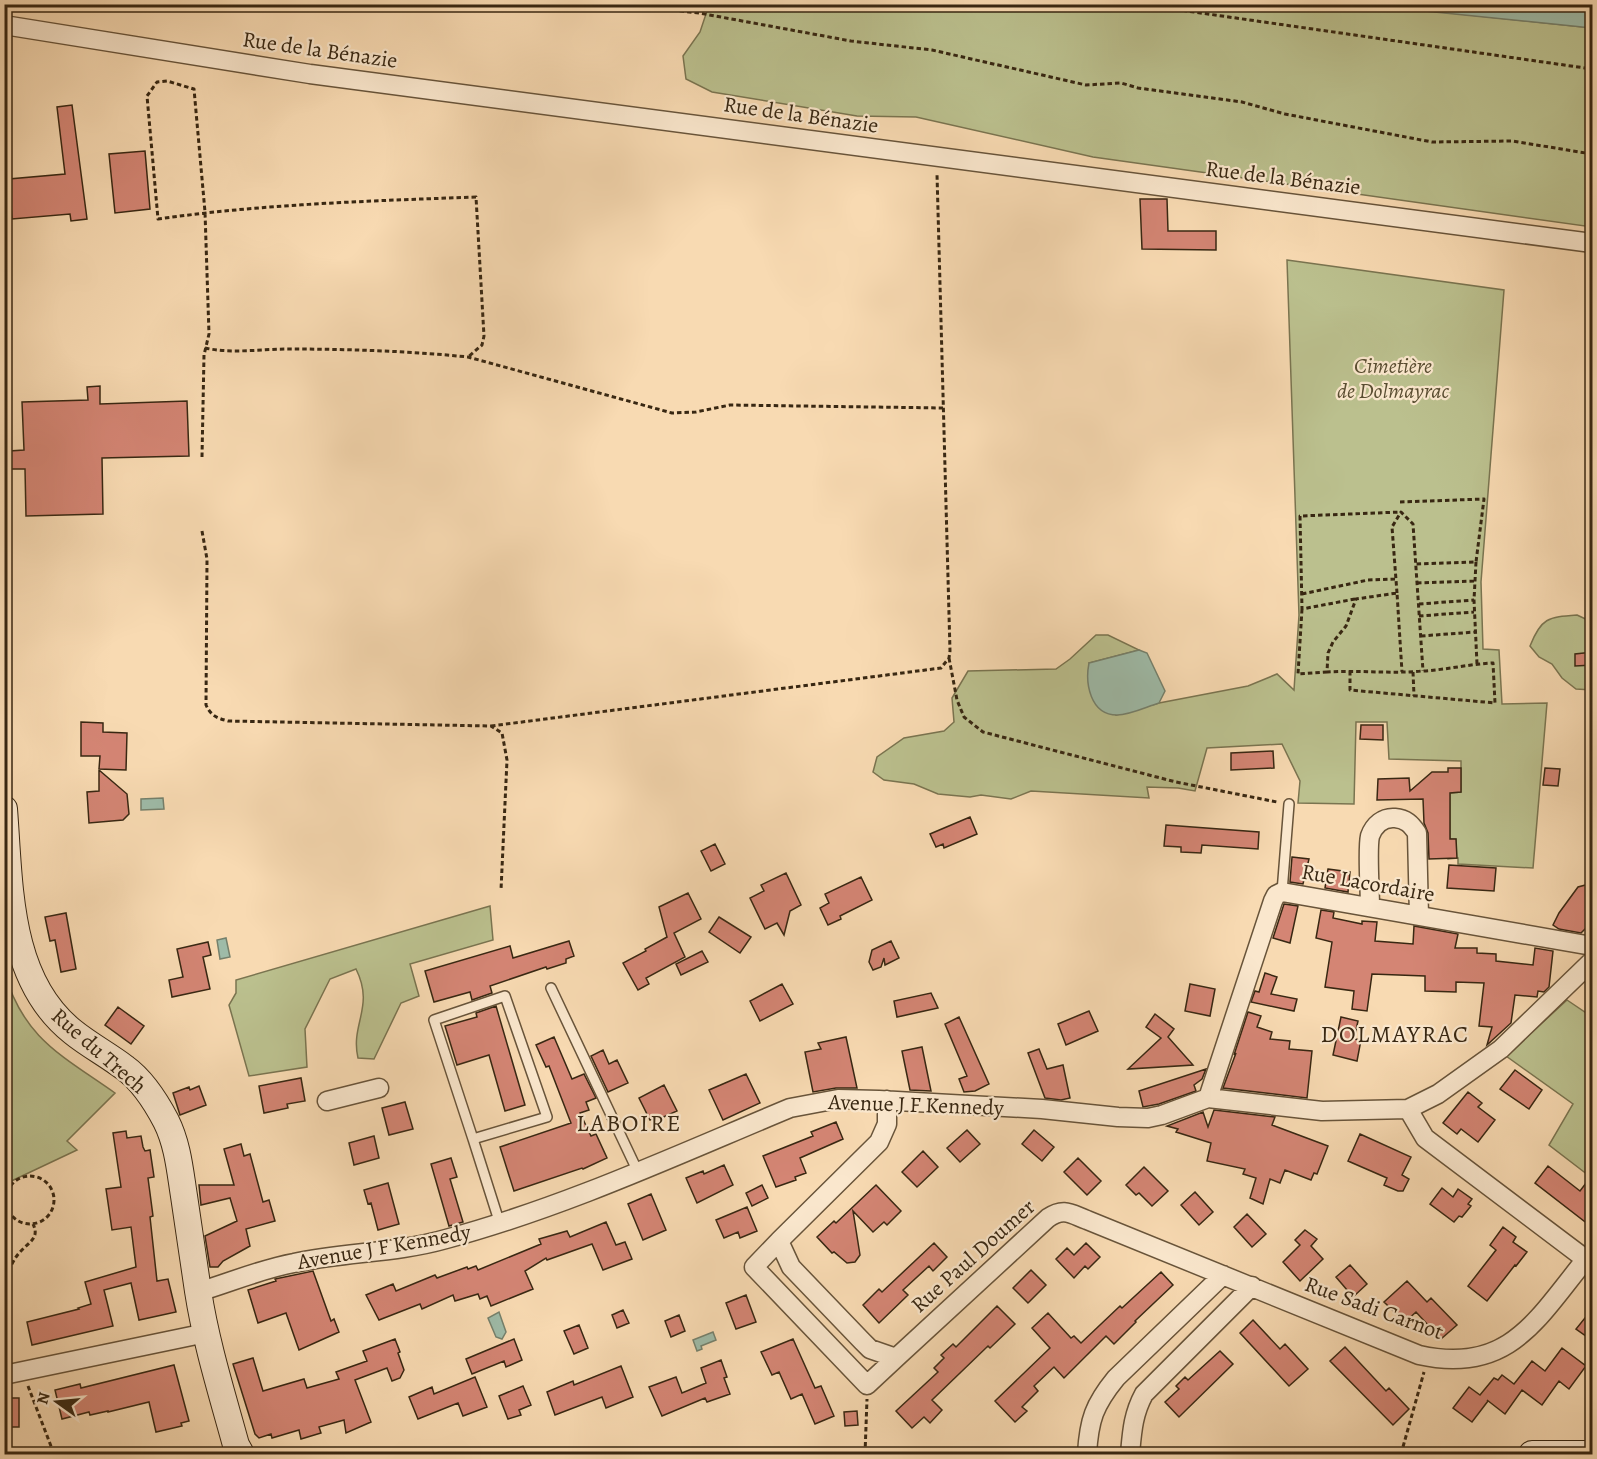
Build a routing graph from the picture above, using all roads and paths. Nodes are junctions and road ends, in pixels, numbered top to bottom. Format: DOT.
graph roads {
  1 [pos="620,4"];
  2 [pos="1138,4"];
  3 [pos="4,25"];
  4 [pos="1593,69"];
  5 [pos="1593,154"];
  6 [pos="937,157"];
  7 [pos="206,212"];
  8 [pos="1593,243"];
  9 [pos="205,348"];
  10 [pos="468,357"];
  11 [pos="943,408"];
  12 [pos="202,457"];
  13 [pos="1400,502"];
  14 [pos="1401,512"];
  15 [pos="202,531"];
  16 [pos="1476,562"];
  17 [pos="1416,564"];
  18 [pos="1396,579"];
  19 [pos="1474,581"];
  20 [pos="1417,583"];
  21 [pos="1397,593"];
  22 [pos="1302,594"];
  23 [pos="1356,599"];
  24 [pos="1474,600"];
  25 [pos="1419,604"];
  26 [pos="1302,609"];
  27 [pos="1474,612"];
  28 [pos="1419,616"];
  29 [pos="1475,632"];
  30 [pos="1421,636"];
  31 [pos="949,658"];
  32 [pos="1477,664"];
  33 [pos="1350,671"];
  34 [pos="1423,671"];
  35 [pos="1327,672"];
  36 [pos="1402,672"];
  37 [pos="1413,672"];
  38 [pos="1414,696"];
  39 [pos="491,726"];
  40 [pos="1289,804"];
  41 [pos="4,809"];
  42 [pos="7,880"];
  43 [pos="501,890"];
  44 [pos="1282,892"];
  45 [pos="1370,907"];
  46 [pos="1419,916"];
  47 [pos="1593,946"];
  48 [pos="1593,961"];
  49 [pos="551,988"];
  50 [pos="379,1088"];
  51 [pos="1208,1098"];
  52 [pos="886,1100"];
  53 [pos="327,1101"];
  54 [pos="1408,1109"];
  55 [pos="473,1139"];
  56 [pos="638,1172"];
  57 [pos="33,1224"];
  58 [pos="500,1224"];
  59 [pos="779,1241"];
  60 [pos="1589,1261"];
  61 [pos="1223,1275"];
  62 [pos="4,1277"];
  63 [pos="1251,1286"];
  64 [pos="198,1292"];
  65 [pos="206,1333"];
  66 [pos="1428,1357"];
  67 [pos="896,1358"];
  68 [pos="13,1373"];
  69 [pos="867,1385"];
  70 [pos="1593,1454"];
  71 [pos="54,1455"];
  72 [pos="241,1455"];
  73 [pos="865,1455"];
  74 [pos="1087,1455"];
  75 [pos="1130,1455"];
  76 [pos="1401,1455"];
  77 [pos="1532,1455"];
  1 -- 5 [label="path"];
  2 -- 4 [label="path"];
  3 -- 6 [label="street, Rue de la Bénazie"];
  6 -- 8 [label="street, Rue de la Bénazie"];
  6 -- 11 [label="path"];
  7 -- 7 [label="path"];
  7 -- 9 [label="path"];
  7 -- 10 [label="path"];
  9 -- 10 [label="path"];
  9 -- 12 [label="path"];
  10 -- 11 [label="path"];
  11 -- 31 [label="path"];
  13 -- 16 [label="path"];
  14 -- 17 [label="path"];
  14 -- 18 [label="path"];
  14 -- 22 [label="path"];
  15 -- 39 [label="path"];
  16 -- 17 [label="path"];
  16 -- 19 [label="path"];
  17 -- 20 [label="path"];
  18 -- 21 [label="path"];
  18 -- 22 [label="path"];
  19 -- 20 [label="path"];
  19 -- 24 [label="path"];
  20 -- 25 [label="path"];
  21 -- 23 [label="path"];
  21 -- 36 [label="path"];
  22 -- 26 [label="path"];
  23 -- 26 [label="path"];
  23 -- 35 [label="path"];
  24 -- 25 [label="path"];
  24 -- 27 [label="path"];
  25 -- 28 [label="path"];
  26 -- 35 [label="path"];
  27 -- 28 [label="path"];
  27 -- 29 [label="path"];
  28 -- 30 [label="path"];
  29 -- 30 [label="path"];
  29 -- 32 [label="path"];
  30 -- 34 [label="path"];
  31 -- 39 [label="path"];
  31 -- 40 [label="path"];
  32 -- 34 [label="path"];
  32 -- 38 [label="path"];
  33 -- 35 [label="path"];
  33 -- 36 [label="path"];
  33 -- 38 [label="path"];
  34 -- 37 [label="path"];
  36 -- 37 [label="path"];
  37 -- 38 [label="path"];
  39 -- 43 [label="path"];
  40 -- 44 [label="lane"];
  41 -- 42 [label="street, Rue du Trech"];
  42 -- 64 [label="street, Rue du Trech"];
  44 -- 45 [label="street, Rue Lacordaire"];
  44 -- 51 [label="street, Rue Lacordaire"];
  45 -- 46 [label="street, Rue Lacordaire"];
  45 -- 46 [label="street"];
  46 -- 47 [label="street, Rue Lacordaire"];
  48 -- 54 [label="street"];
  49 -- 56 [label="lane"];
  50 -- 53 [label="street"];
  51 -- 52 [label="street, Avenue J F Kennedy"];
  51 -- 54 [label="street, Avenue J F Kennedy"];
  52 -- 56 [label="street, Avenue J F Kennedy"];
  52 -- 59 [label="street"];
  54 -- 60 [label="street"];
  55 -- 55 [label="lane"];
  55 -- 58 [label="lane"];
  56 -- 58 [label="street, Avenue J F Kennedy"];
  57 -- 57 [label="path"];
  57 -- 62 [label="path"];
  58 -- 64 [label="street, Avenue J F Kennedy"];
  59 -- 67 [label="street"];
  59 -- 69 [label="street"];
  60 -- 66 [label="street, Rue Sadi Carnot"];
  61 -- 63 [label="street, Rue Sadi Carnot"];
  61 -- 67 [label="street, Rue Paul Doumer"];
  61 -- 74 [label="street"];
  63 -- 66 [label="street, Rue Sadi Carnot"];
  63 -- 75 [label="street"];
  64 -- 65 [label="street"];
  65 -- 68 [label="street"];
  65 -- 72 [label="street"];
  66 -- 76 [label="path"];
  67 -- 69 [label="street, Rue Paul Doumer"];
  68 -- 71 [label="path"];
  69 -- 73 [label="path"];
  70 -- 77 [label="street"];
}
